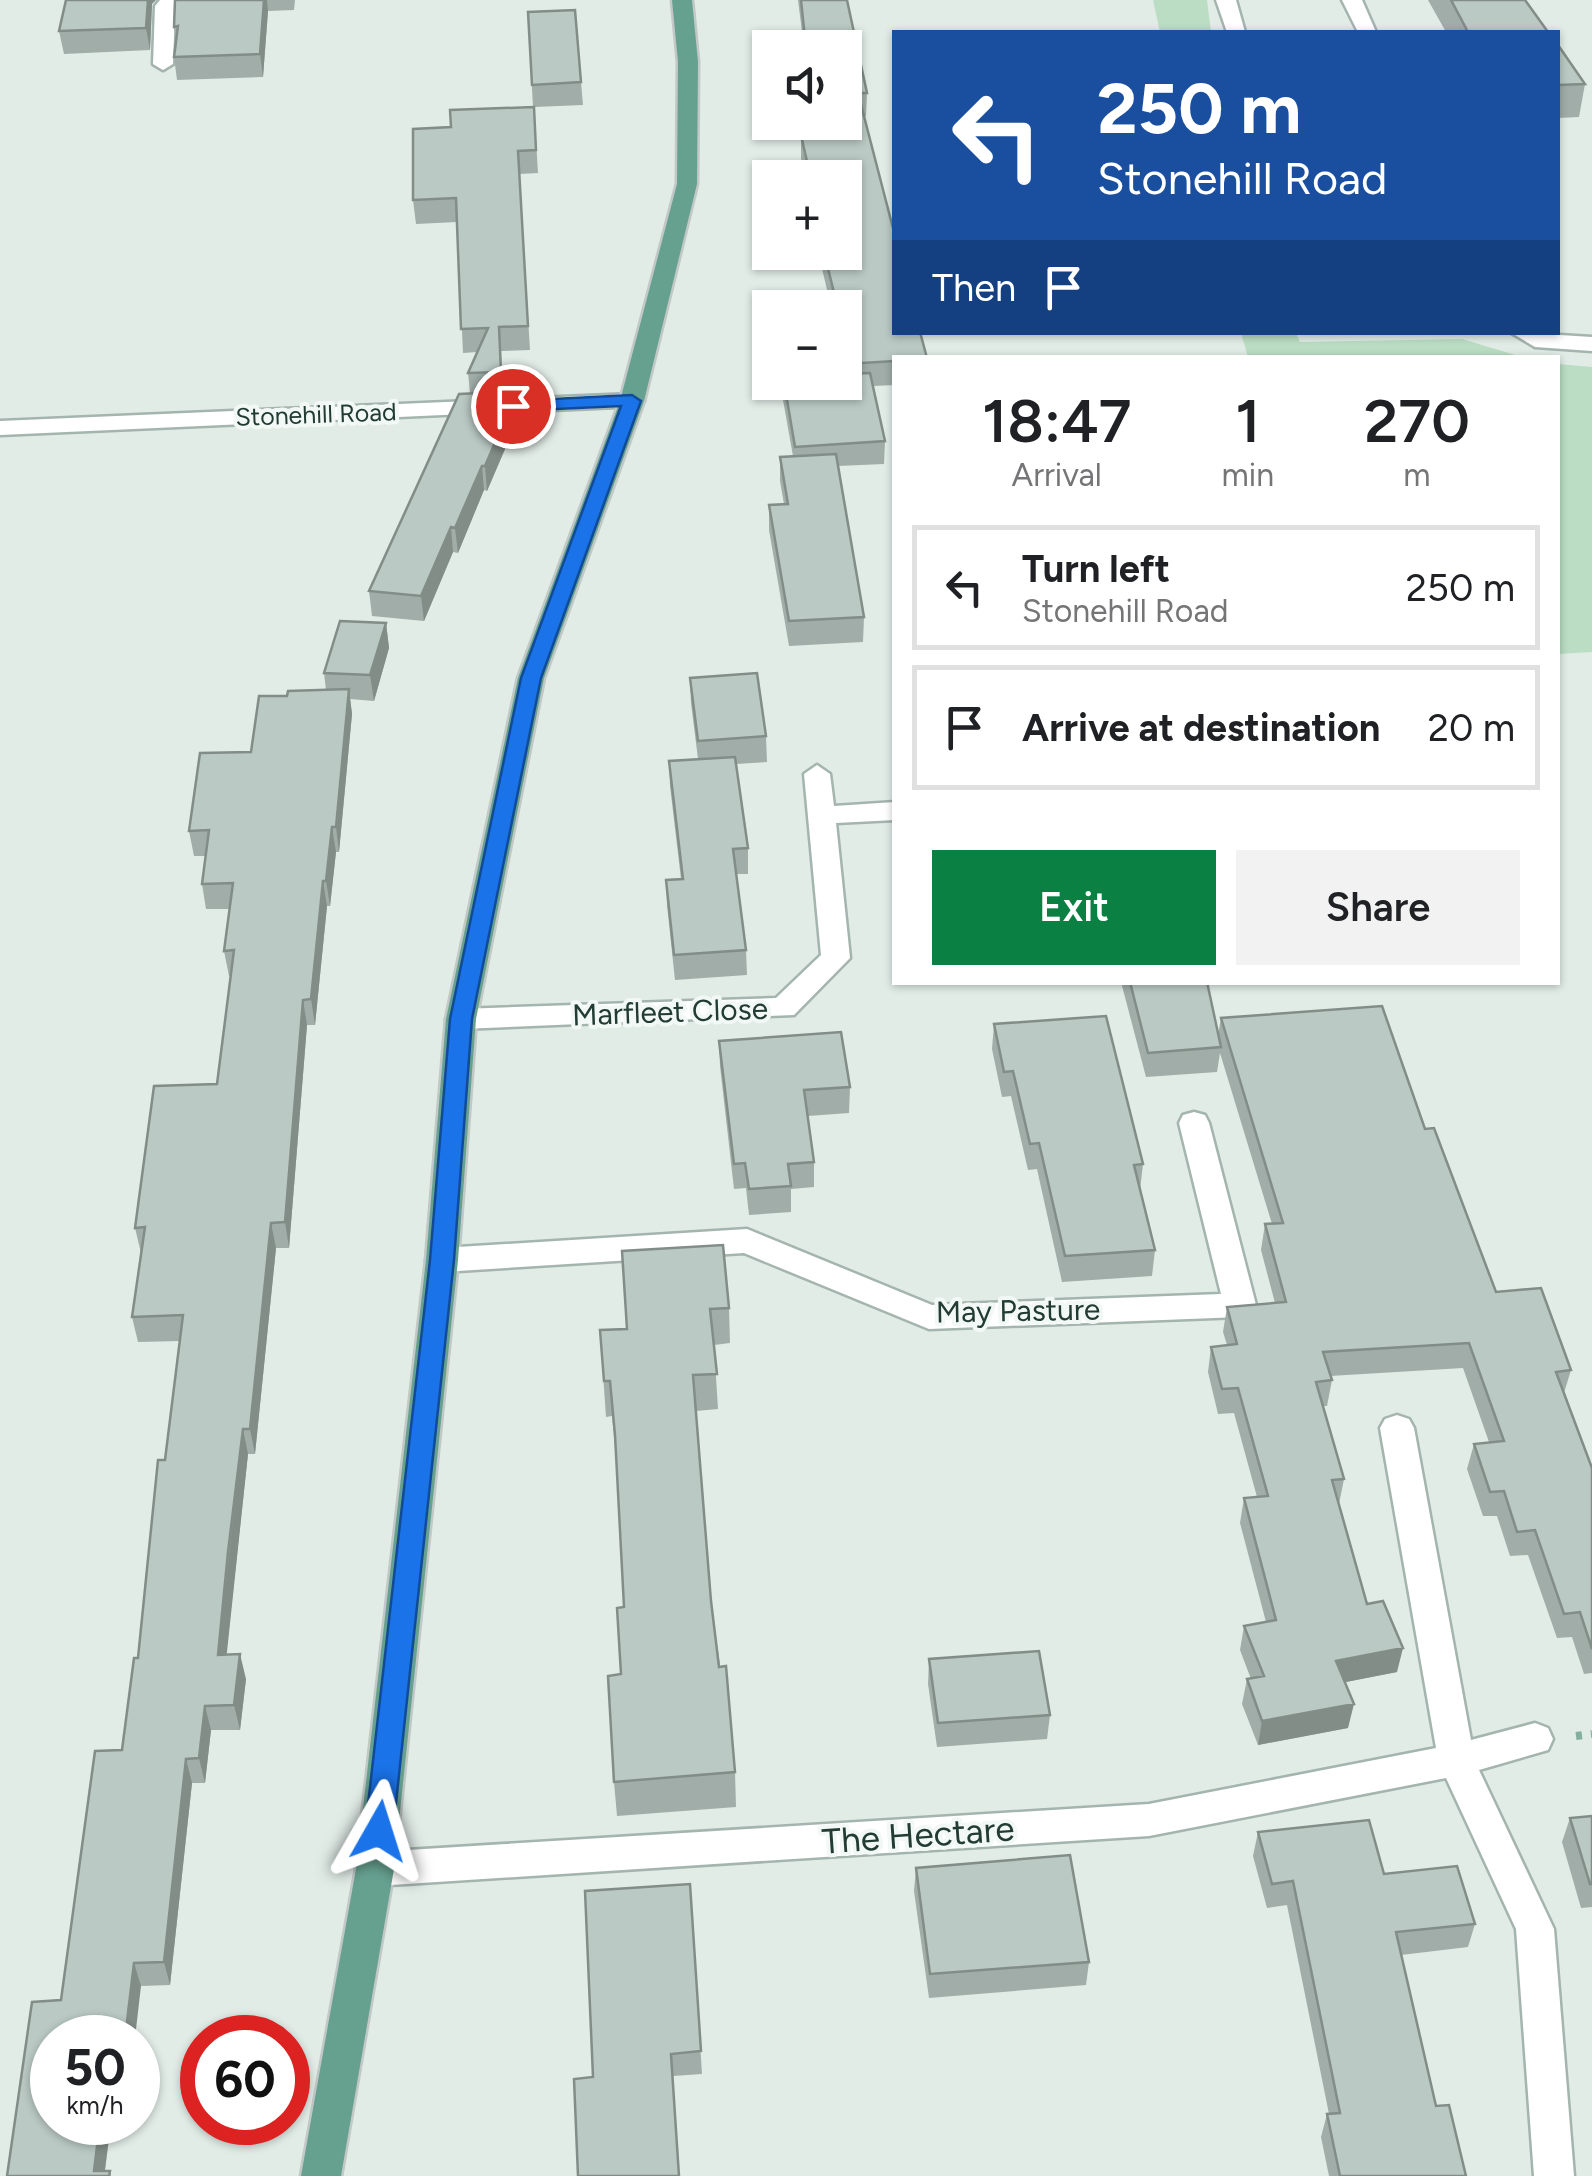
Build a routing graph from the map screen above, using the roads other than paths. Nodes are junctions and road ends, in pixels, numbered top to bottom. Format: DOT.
graph roads {
  1 [pos="172,0"];
  2 [pos="682,0"];
  3 [pos="1226,0"];
  4 [pos="1352,0"];
  5 [pos="1235,30"];
  6 [pos="1366,30"];
  7 [pos="163,64"];
  8 [pos="1526,335"];
  9 [pos="1592,344"];
  10 [pos="632,401"];
  11 [pos="0,428"];
  12 [pos="817,774"];
  13 [pos="892,811"];
  14 [pos="821,815"];
  15 [pos="461,1019"];
  16 [pos="1194,1123"];
  17 [pos="442,1260"];
  18 [pos="1396,1428"];
  19 [pos="1535,1739"];
  20 [pos="1456,1760"];
  21 [pos="375,1869"];
  22 [pos="320,2176"];
  23 [pos="1554,2176"];
  1 -- 7 [label="street"];
  2 -- 10 [label="main road"];
  3 -- 5 [label="street"];
  4 -- 6 [label="street"];
  8 -- 9 [label="street"];
  10 -- 11 [label="street, Stonehill Road"];
  10 -- 15 [label="main road"];
  12 -- 14 [label="street, Marfleet Close"];
  13 -- 14 [label="street"];
  14 -- 15 [label="street, Marfleet Close"];
  15 -- 17 [label="main road"];
  16 -- 17 [label="street, May Pasture"];
  17 -- 21 [label="main road"];
  18 -- 20 [label="street"];
  19 -- 20 [label="street, The Hectare"];
  20 -- 21 [label="street, The Hectare"];
  20 -- 23 [label="street"];
  21 -- 22 [label="main road"];
}
